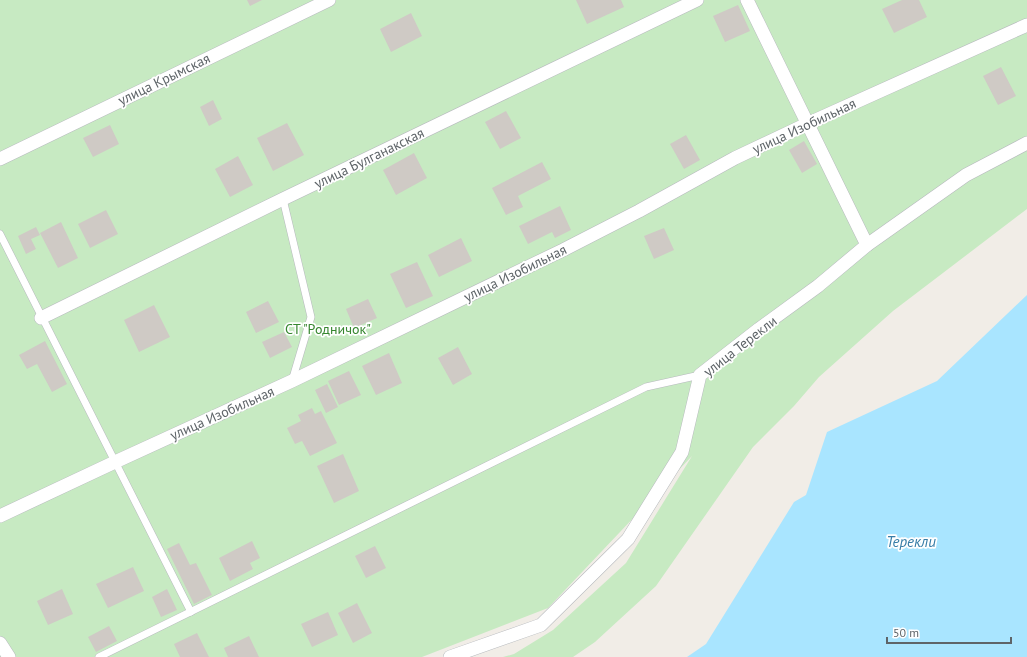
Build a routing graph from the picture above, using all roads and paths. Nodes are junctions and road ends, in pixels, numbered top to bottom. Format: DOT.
graph roads {
  1 [pos="329,0"];
  2 [pos="697,0"];
  3 [pos="747,0"];
  4 [pos="1027,25"];
  5 [pos="807,124"];
  6 [pos="1027,143"];
  7 [pos="0,158"];
  8 [pos="283,199"];
  9 [pos="0,234"];
  10 [pos="867,245"];
  11 [pos="41,318"];
  12 [pos="700,375"];
  13 [pos="292,381"];
  14 [pos="115,462"];
  15 [pos="0,516"];
  16 [pos="191,612"];
  17 [pos="0,643"];
  18 [pos="9,657"];
  19 [pos="99,657"];
  20 [pos="450,657"];
  1 -- 7 [label="street, улица Крымская"];
  2 -- 8 [label="street, улица Булганакская"];
  3 -- 5 [label="street"];
  4 -- 5 [label="street, улица Изобильная"];
  5 -- 10 [label="street"];
  5 -- 13 [label="street, улица Изобильная"];
  6 -- 10 [label="street, улица Терекли"];
  8 -- 11 [label="street, улица Булганакская"];
  8 -- 13 [label="lane"];
  9 -- 11 [label="lane"];
  10 -- 12 [label="street, улица Терекли"];
  11 -- 14 [label="lane"];
  12 -- 16 [label="lane"];
  12 -- 20 [label="street, улица Терекли"];
  13 -- 14 [label="street, улица Изобильная"];
  14 -- 15 [label="street, улица Изобильная"];
  14 -- 16 [label="lane"];
  16 -- 19 [label="lane"];
  17 -- 18 [label="street"];
}
